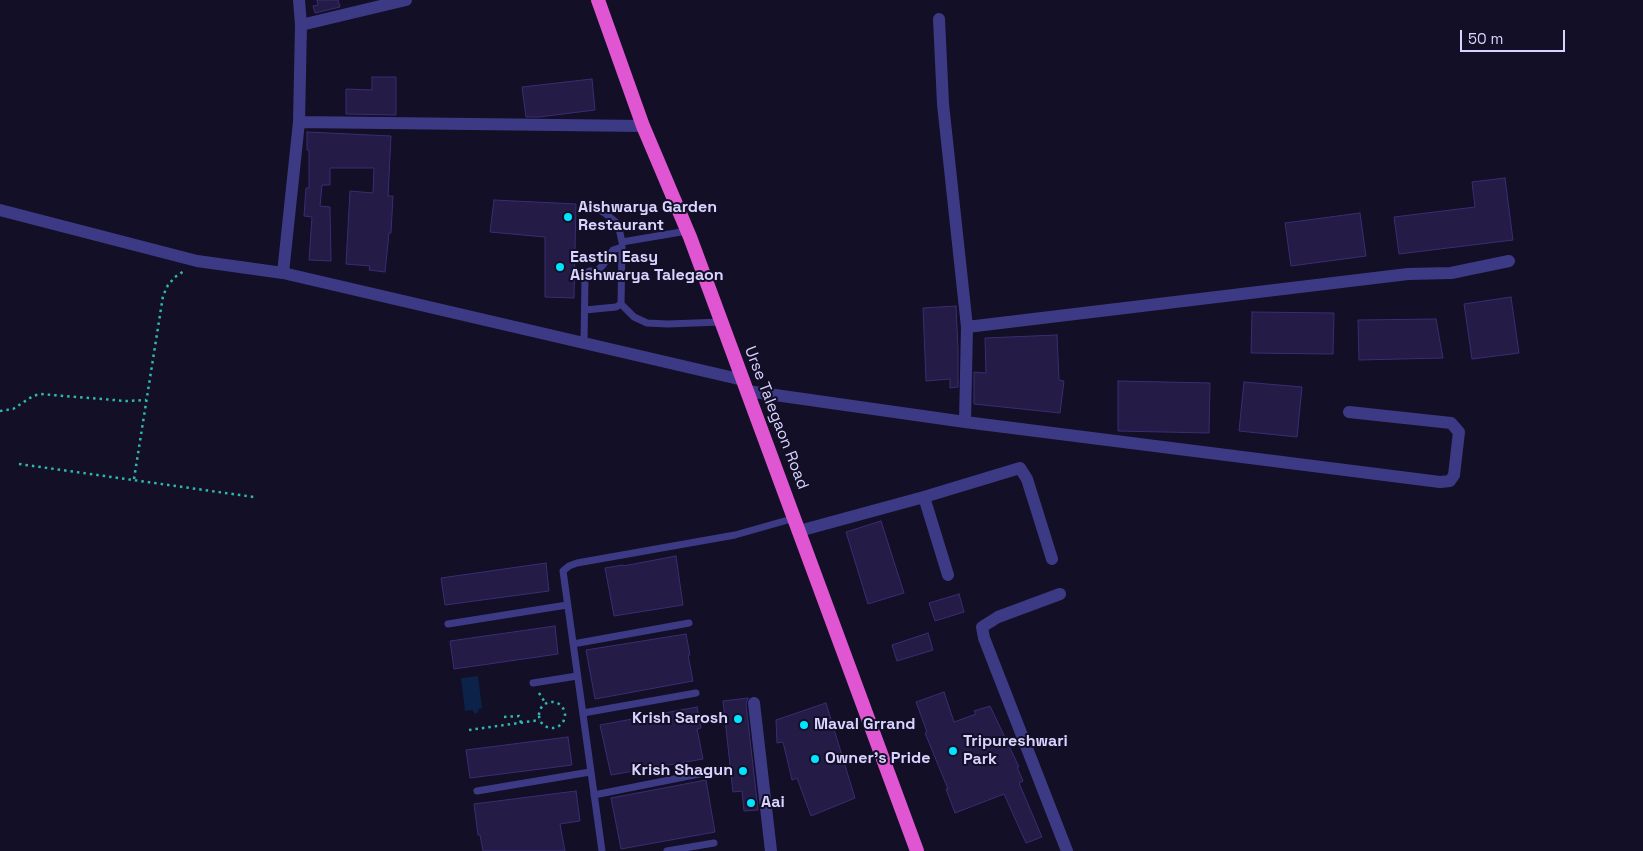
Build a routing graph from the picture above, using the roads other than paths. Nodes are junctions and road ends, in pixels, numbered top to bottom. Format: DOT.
graph roads {
  1 [pos="299,0"];
  2 [pos="406,0"];
  3 [pos="598,0"];
  4 [pos="939,18"];
  5 [pos="301,25"];
  6 [pos="299,122"];
  7 [pos="643,126"];
  8 [pos="590,204"];
  9 [pos="0,210"];
  10 [pos="687,230"];
  11 [pos="622,245"];
  12 [pos="1509,262"];
  13 [pos="283,273"];
  14 [pos="621,304"];
  15 [pos="585,310"];
  16 [pos="721,322"];
  17 [pos="967,327"];
  18 [pos="584,343"];
  19 [pos="745,386"];
  20 [pos="1349,412"];
  21 [pos="965,422"];
  22 [pos="924,497"];
  23 [pos="797,524"];
  24 [pos="1052,559"];
  25 [pos="948,575"];
  26 [pos="1060,594"];
  27 [pos="567,605"];
  28 [pos="689,623"];
  29 [pos="448,624"];
  30 [pos="573,644"];
  31 [pos="577,676"];
  32 [pos="533,683"];
  33 [pos="696,693"];
  34 [pos="754,702"];
  35 [pos="583,713"];
  36 [pos="590,772"];
  37 [pos="709,772"];
  38 [pos="477,792"];
  39 [pos="594,795"];
  40 [pos="714,843"];
  41 [pos="602,851"];
  42 [pos="667,851"];
  43 [pos="771,851"];
  44 [pos="917,851"];
  45 [pos="1067,851"];
  1 -- 5 [label="street"];
  2 -- 5 [label="street"];
  3 -- 7 [label="highway, Urse Talegaon Road"];
  4 -- 17 [label="street"];
  5 -- 6 [label="street"];
  6 -- 7 [label="street"];
  6 -- 13 [label="street"];
  7 -- 10 [label="highway, Urse Talegaon Road"];
  8 -- 11 [label="lane"];
  9 -- 13 [label="street"];
  10 -- 11 [label="lane"];
  10 -- 16 [label="highway, Urse Talegaon Road"];
  11 -- 14 [label="lane"];
  11 -- 15 [label="lane"];
  12 -- 17 [label="street"];
  13 -- 18 [label="street"];
  14 -- 15 [label="lane"];
  14 -- 16 [label="lane"];
  15 -- 18 [label="lane"];
  16 -- 19 [label="highway, Urse Talegaon Road"];
  17 -- 21 [label="street"];
  18 -- 19 [label="street"];
  19 -- 21 [label="street"];
  19 -- 23 [label="highway, Urse Talegaon Road"];
  20 -- 21 [label="street"];
  22 -- 23 [label="street"];
  22 -- 24 [label="street"];
  22 -- 25 [label="street"];
  23 -- 27 [label="lane"];
  23 -- 44 [label="highway, Urse Talegaon Road"];
  26 -- 45 [label="street"];
  27 -- 29 [label="lane"];
  27 -- 30 [label="lane"];
  28 -- 30 [label="lane"];
  30 -- 31 [label="lane"];
  31 -- 32 [label="lane"];
  31 -- 35 [label="lane"];
  33 -- 35 [label="lane"];
  34 -- 43 [label="street"];
  35 -- 36 [label="lane"];
  36 -- 38 [label="lane"];
  36 -- 39 [label="lane"];
  37 -- 39 [label="lane"];
  39 -- 41 [label="lane"];
  40 -- 42 [label="lane"];
}
